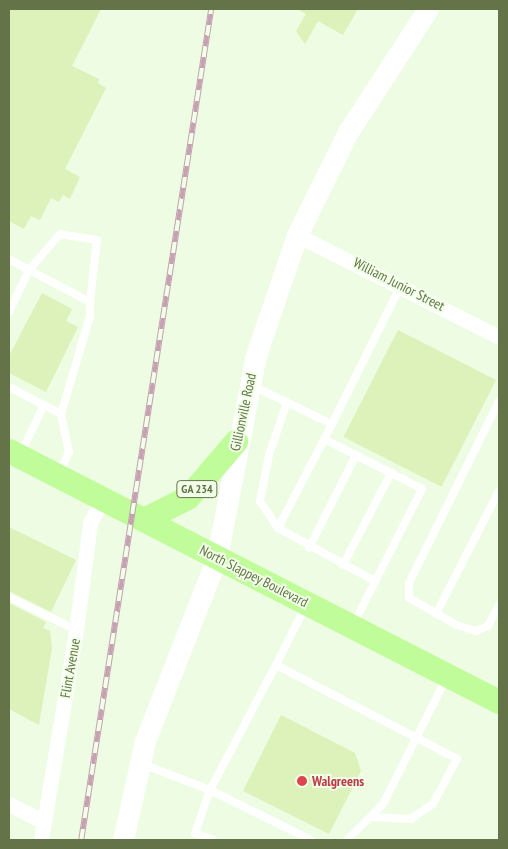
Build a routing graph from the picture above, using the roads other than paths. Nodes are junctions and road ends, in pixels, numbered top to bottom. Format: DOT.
graph roads {
  1 [pos="428,9"];
  2 [pos="297,235"];
  3 [pos="9,259"];
  4 [pos="29,270"];
  5 [pos="401,285"];
  6 [pos="90,302"];
  7 [pos="9,312"];
  8 [pos="499,337"];
  9 [pos="249,384"];
  10 [pos="9,387"];
  11 [pos="499,401"];
  12 [pos="287,402"];
  13 [pos="44,406"];
  14 [pos="61,414"];
  15 [pos="332,424"];
  16 [pos="324,439"];
  17 [pos="236,442"];
  18 [pos="14,453"];
  19 [pos="356,455"];
  20 [pos="391,473"];
  21 [pos="58,476"];
  22 [pos="499,491"];
  23 [pos="103,499"];
  24 [pos="144,520"];
  25 [pos="278,528"];
  26 [pos="309,548"];
  27 [pos="217,557"];
  28 [pos="343,565"];
  29 [pos="375,581"];
  30 [pos="9,597"];
  31 [pos="307,603"];
  32 [pos="499,605"];
  33 [pos="436,614"];
  34 [pos="352,626"];
  35 [pos="76,630"];
  36 [pos="276,665"];
  37 [pos="448,676"];
  38 [pos="499,702"];
  39 [pos="415,740"];
  40 [pos="140,763"];
  41 [pos="210,790"];
  42 [pos="9,804"];
  43 [pos="370,817"];
  44 [pos="43,821"];
  45 [pos="194,836"];
  46 [pos="41,840"];
  47 [pos="123,840"];
  48 [pos="213,840"];
  49 [pos="311,840"];
  50 [pos="347,840"];
  1 -- 2 [label="main road, Gillionville Road / GA 234"];
  2 -- 5 [label="street, William Junior Street"];
  2 -- 9 [label="main road, Gillionville Road / GA 234"];
  3 -- 4 [label="lane"];
  4 -- 6 [label="lane"];
  4 -- 6 [label="lane"];
  4 -- 7 [label="lane"];
  5 -- 8 [label="street, William Junior Street"];
  5 -- 15 [label="lane"];
  6 -- 14 [label="lane"];
  9 -- 12 [label="lane"];
  9 -- 17 [label="main road, Gillionville Road / GA 234"];
  10 -- 13 [label="lane"];
  11 -- 33 [label="lane"];
  12 -- 15 [label="lane"];
  12 -- 25 [label="lane"];
  13 -- 14 [label="lane"];
  13 -- 18 [label="lane"];
  14 -- 21 [label="lane"];
  15 -- 16 [label="lane"];
  16 -- 19 [label="lane"];
  16 -- 25 [label="lane"];
  17 -- 24 [label="main road, GA 234"];
  17 -- 27 [label="main road, Gillionville Road / GA 234"];
  18 -- 21 [label="main road, North Slappey Boulevard"];
  19 -- 20 [label="lane"];
  19 -- 26 [label="lane"];
  20 -- 28 [label="lane"];
  20 -- 29 [label="lane"];
  21 -- 23 [label="main road, North Slappey Boulevard"];
  22 -- 33 [label="lane"];
  23 -- 24 [label="main road, North Slappey Boulevard"];
  23 -- 35 [label="street, Flint Avenue"];
  24 -- 27 [label="main road, North Slappey Boulevard"];
  25 -- 26 [label="lane"];
  26 -- 28 [label="lane"];
  27 -- 31 [label="main road, North Slappey Boulevard"];
  27 -- 40 [label="main road, Gillionville Road"];
  28 -- 29 [label="lane"];
  29 -- 34 [label="lane"];
  30 -- 35 [label="lane"];
  31 -- 34 [label="main road, North Slappey Boulevard"];
  31 -- 36 [label="lane"];
  32 -- 33 [label="lane"];
  34 -- 37 [label="main road, North Slappey Boulevard"];
  35 -- 44 [label="street, Flint Avenue"];
  36 -- 39 [label="lane"];
  36 -- 41 [label="lane"];
  37 -- 38 [label="main road, North Slappey Boulevard"];
  37 -- 39 [label="lane"];
  39 -- 43 [label="lane"];
  39 -- 43 [label="lane"];
  40 -- 41 [label="lane"];
  40 -- 47 [label="main road, Gillionville Road"];
  41 -- 45 [label="lane"];
  41 -- 49 [label="lane"];
  42 -- 44 [label="street"];
  43 -- 50 [label="lane"];
  44 -- 46 [label="street, Flint Avenue"];
  45 -- 48 [label="lane"];
}
